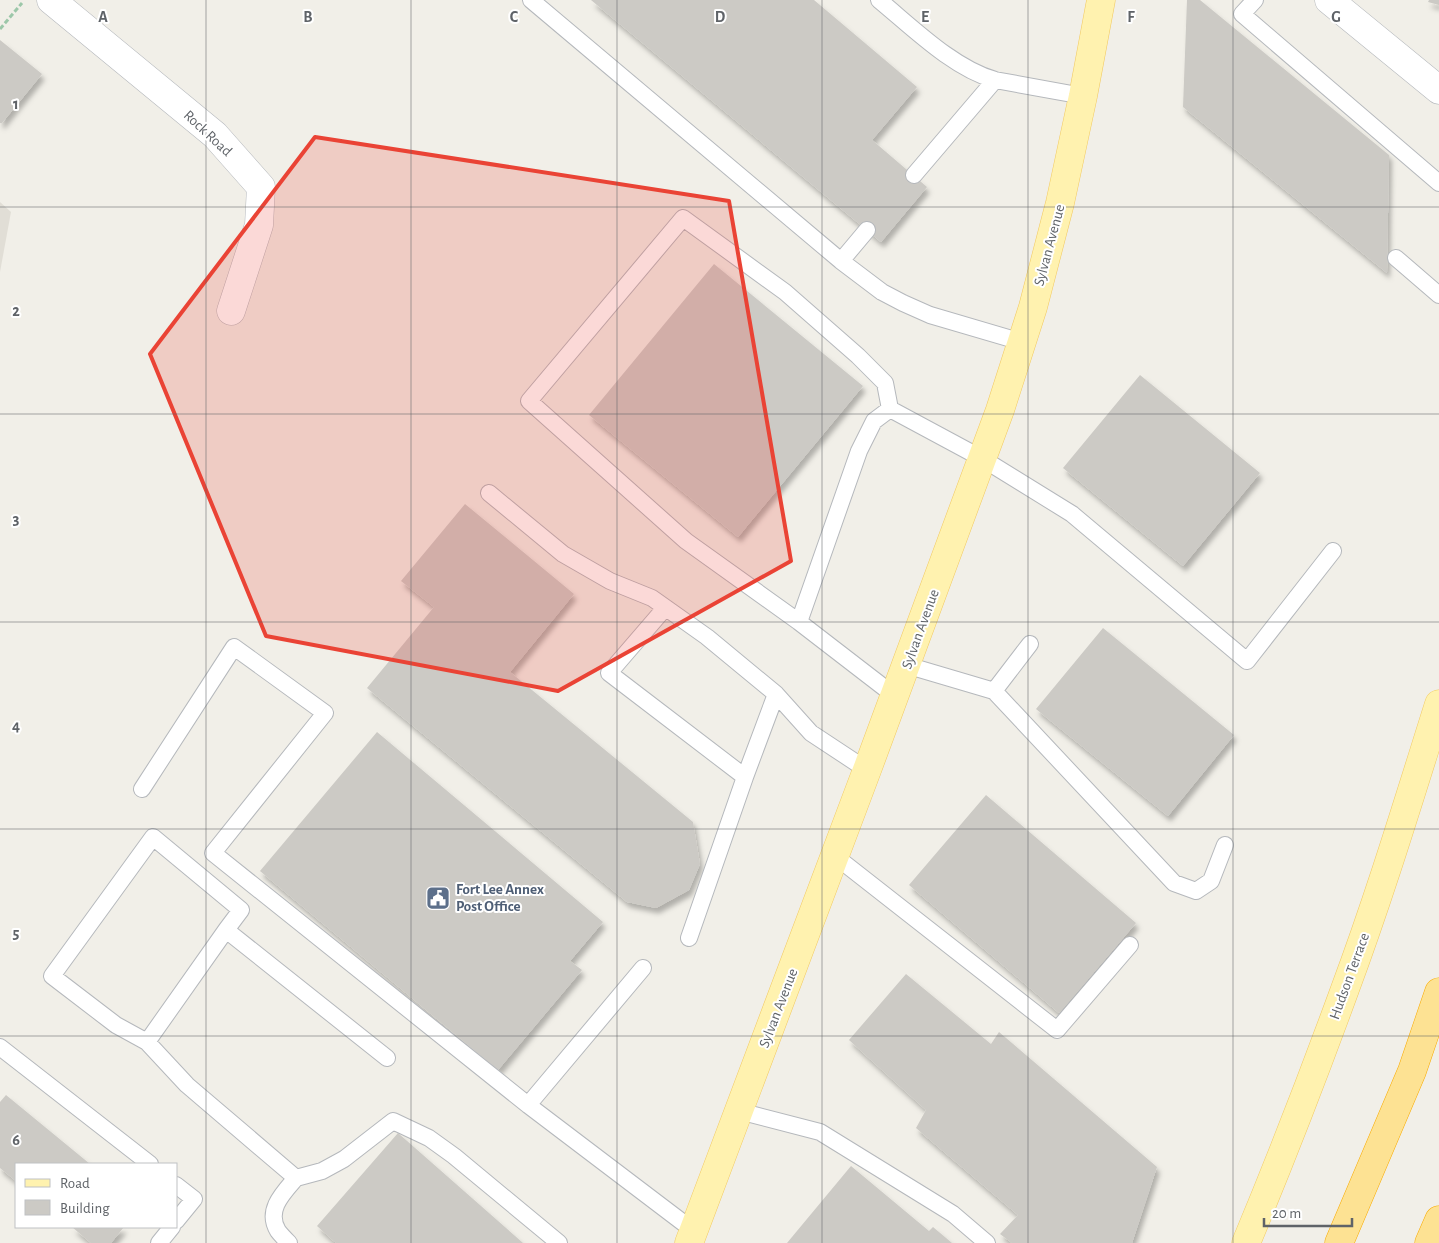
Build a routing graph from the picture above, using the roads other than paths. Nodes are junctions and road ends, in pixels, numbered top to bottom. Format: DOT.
graph roads {
  1 [pos="51,0"];
  2 [pos="531,0"];
  3 [pos="879,0"];
  4 [pos="1101,0"];
  5 [pos="1255,0"];
  6 [pos="1329,0"];
  7 [pos="995,80"];
  8 [pos="1439,90"];
  9 [pos="1083,96"];
  10 [pos="914,175"];
  11 [pos="1439,183"];
  12 [pos="867,230"];
  13 [pos="1396,258"];
  14 [pos="841,261"];
  15 [pos="1439,295"];
  16 [pos="231,312"];
  17 [pos="1022,342"];
  18 [pos="890,409"];
  19 [pos="983,459"];
  20 [pos="489,493"];
  21 [pos="1333,551"];
  22 [pos="665,608"];
  23 [pos="798,622"];
  24 [pos="1030,644"];
  25 [pos="906,665"];
  26 [pos="994,691"];
  27 [pos="776,694"];
  28 [pos="895,696"];
  29 [pos="1439,704"];
  30 [pos="867,770"];
  31 [pos="745,777"];
  32 [pos="142,788"];
  33 [pos="1225,845"];
  34 [pos="835,856"];
  35 [pos="226,930"];
  36 [pos="689,938"];
  37 [pos="1130,945"];
  38 [pos="644,968"];
  39 [pos="1439,992"];
  40 [pos="147,1042"];
  41 [pos="0,1047"];
  42 [pos="387,1058"];
  43 [pos="528,1105"];
  44 [pos="739,1111"];
  45 [pos="149,1163"];
  46 [pos="296,1178"];
  47 [pos="178,1187"];
  48 [pos="178,1219"];
  49 [pos="1439,1220"];
  50 [pos="171,1228"];
  51 [pos="691,1240"];
  52 [pos="159,1243"];
  53 [pos="289,1243"];
  54 [pos="559,1243"];
  55 [pos="987,1243"];
  56 [pos="1246,1243"];
  57 [pos="1339,1243"];
  58 [pos="1429,1243"];
  1 -- 16 [label="street, Rock Road"];
  2 -- 14 [label="lane"];
  3 -- 7 [label="lane"];
  4 -- 9 [label="main road, Sylvan Avenue"];
  5 -- 11 [label="lane"];
  6 -- 8 [label="street"];
  7 -- 9 [label="lane"];
  7 -- 10 [label="lane"];
  9 -- 17 [label="main road, Sylvan Avenue"];
  12 -- 14 [label="lane"];
  13 -- 15 [label="lane"];
  14 -- 17 [label="lane"];
  17 -- 19 [label="main road, Sylvan Avenue"];
  18 -- 19 [label="lane"];
  18 -- 23 [label="lane"];
  18 -- 23 [label="lane"];
  19 -- 21 [label="lane"];
  19 -- 25 [label="main road, Sylvan Avenue"];
  20 -- 22 [label="lane"];
  22 -- 27 [label="lane"];
  22 -- 31 [label="lane"];
  23 -- 28 [label="lane"];
  24 -- 26 [label="lane"];
  25 -- 26 [label="lane"];
  25 -- 28 [label="main road, Sylvan Avenue"];
  26 -- 33 [label="lane"];
  27 -- 30 [label="lane"];
  27 -- 31 [label="lane"];
  28 -- 30 [label="main road, Sylvan Avenue"];
  29 -- 56 [label="main road, Hudson Terrace"];
  30 -- 34 [label="main road, Sylvan Avenue"];
  31 -- 36 [label="lane"];
  32 -- 43 [label="lane"];
  34 -- 37 [label="lane"];
  34 -- 44 [label="main road, Sylvan Avenue"];
  35 -- 40 [label="lane"];
  35 -- 40 [label="lane"];
  35 -- 42 [label="lane"];
  38 -- 43 [label="lane"];
  39 -- 57 [label="highway"];
  40 -- 46 [label="lane"];
  41 -- 45 [label="lane"];
  43 -- 51 [label="lane"];
  44 -- 51 [label="main road, Sylvan Avenue"];
  44 -- 55 [label="lane"];
  46 -- 53 [label="lane"];
  46 -- 54 [label="lane"];
  47 -- 48 [label="lane"];
  49 -- 58 [label="highway"];
  50 -- 52 [label="lane"];
}
